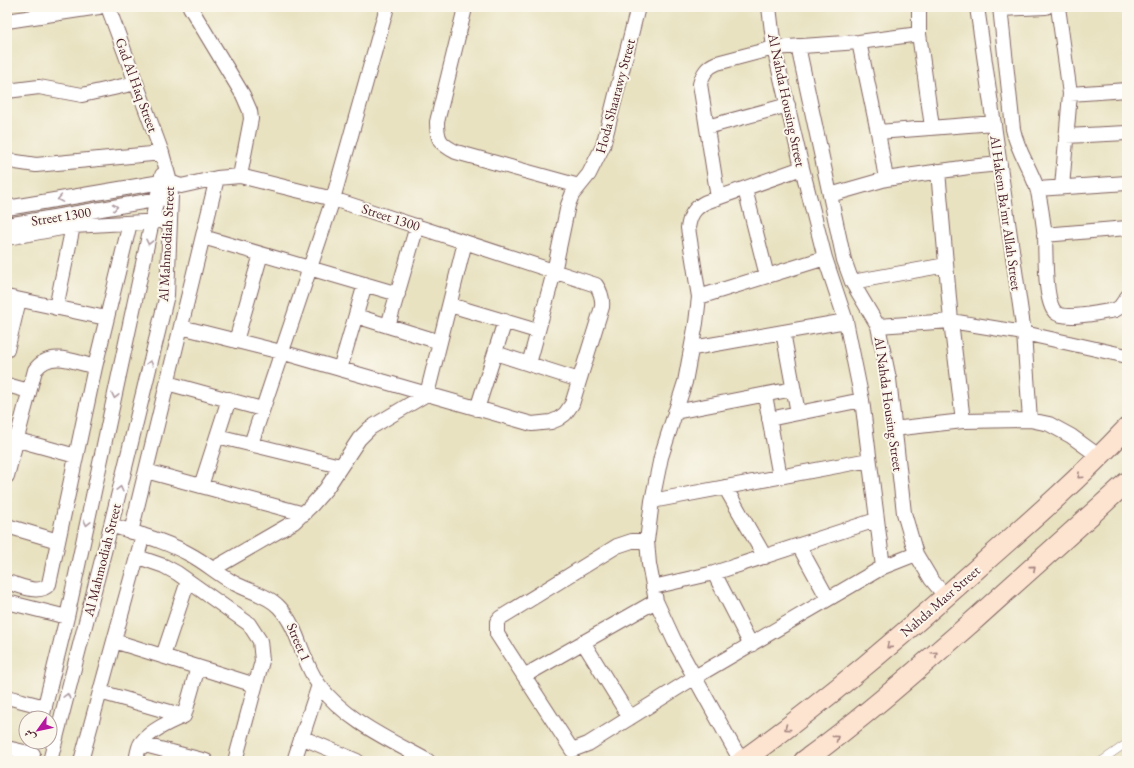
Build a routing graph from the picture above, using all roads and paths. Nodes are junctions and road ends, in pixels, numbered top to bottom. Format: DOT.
graph roads {
  1 [pos="99,7"];
  2 [pos="108,7"];
  3 [pos="190,7"];
  4 [pos="387,7"];
  5 [pos="638,7"];
  6 [pos="769,7"];
  7 [pos="919,7"];
  8 [pos="978,7"];
  9 [pos="1046,7"];
  10 [pos="1058,7"];
  11 [pos="465,8"];
  12 [pos="1000,8"];
  13 [pos="7,21"];
  14 [pos="919,34"];
  15 [pos="859,42"];
  16 [pos="798,46"];
  17 [pos="774,48"];
  18 [pos="136,83"];
  19 [pos="1127,90"];
  20 [pos="7,91"];
  21 [pos="1070,94"];
  22 [pos="788,105"];
  23 [pos="994,123"];
  24 [pos="932,127"];
  25 [pos="707,128"];
  26 [pos="878,132"];
  27 [pos="1127,133"];
  28 [pos="1066,136"];
  29 [pos="7,158"];
  30 [pos="163,158"];
  31 [pos="1000,164"];
  32 [pos="802,168"];
  33 [pos="938,171"];
  34 [pos="240,176"];
  35 [pos="217,178"];
  36 [pos="886,179"];
  37 [pos="1127,183"];
  38 [pos="579,186"];
  39 [pos="1062,187"];
  40 [pos="168,189"];
  41 [pos="745,189"];
  42 [pos="1037,189"];
  43 [pos="830,195"];
  44 [pos="718,198"];
  45 [pos="333,199"];
  46 [pos="7,208"];
  47 [pos="170,220"];
  48 [pos="153,221"];
  49 [pos="130,223"];
  50 [pos="7,225"];
  51 [pos="72,226"];
  52 [pos="417,226"];
  53 [pos="1127,228"];
  54 [pos="1044,235"];
  55 [pos="203,237"];
  56 [pos="7,238"];
  57 [pos="466,242"];
  58 [pos="261,254"];
  59 [pos="825,258"];
  60 [pos="946,265"];
  61 [pos="310,268"];
  62 [pos="554,272"];
  63 [pos="767,276"];
  64 [pos="852,282"];
  65 [pos="365,284"];
  66 [pos="398,294"];
  67 [pos="699,297"];
  68 [pos="1127,297"];
  69 [pos="13,299"];
  70 [pos="450,305"];
  71 [pos="56,308"];
  72 [pos="356,316"];
  73 [pos="106,318"];
  74 [pos="505,321"];
  75 [pos="846,321"];
  76 [pos="951,321"];
  77 [pos="388,326"];
  78 [pos="878,326"];
  79 [pos="181,327"];
  80 [pos="537,331"];
  81 [pos="783,332"];
  82 [pos="1024,332"];
  83 [pos="236,341"];
  84 [pos="440,342"];
  85 [pos="693,348"];
  86 [pos="7,350"];
  87 [pos="281,352"];
  88 [pos="495,353"];
  89 [pos="1127,356"];
  90 [pos="528,364"];
  91 [pos="95,367"];
  92 [pos="340,369"];
  93 [pos="579,380"];
  94 [pos="167,383"];
  95 [pos="7,385"];
  96 [pos="793,389"];
  97 [pos="30,391"];
  98 [pos="427,394"];
  99 [pos="765,395"];
  100 [pos="229,399"];
  101 [pos="862,400"];
  102 [pos="262,409"];
  103 [pos="477,409"];
  104 [pos="675,412"];
  105 [pos="798,413"];
  106 [pos="769,419"];
  107 [pos="1030,420"];
  108 [pos="963,421"];
  109 [pos="1127,428"];
  110 [pos="893,429"];
  111 [pos="217,436"];
  112 [pos="12,438"];
  113 [pos="251,444"];
  114 [pos="76,456"];
  115 [pos="1100,457"];
  116 [pos="869,460"];
  117 [pos="340,466"];
  118 [pos="146,471"];
  119 [pos="7,476"];
  120 [pos="780,477"];
  121 [pos="1127,482"];
  122 [pos="200,486"];
  123 [pos="725,487"];
  124 [pos="652,501"];
  125 [pos="304,514"];
  126 [pos="876,520"];
  127 [pos="111,525"];
  128 [pos="7,526"];
  129 [pos="137,534"];
  130 [pos="647,540"];
  131 [pos="58,541"];
  132 [pos="799,546"];
  133 [pos="916,554"];
  134 [pos="138,557"];
  135 [pos="765,557"];
  136 [pos="883,567"];
  137 [pos="213,569"];
  138 [pos="714,573"];
  139 [pos="188,581"];
  140 [pos="7,582"];
  141 [pos="653,586"];
  142 [pos="946,597"];
  143 [pos="828,599"];
  144 [pos="656,601"];
  145 [pos="8,604"];
  146 [pos="67,617"];
  147 [pos="114,641"];
  148 [pos="583,642"];
  149 [pos="61,643"];
  150 [pos="751,645"];
  151 [pos="79,647"];
  152 [pos="163,656"];
  153 [pos="198,667"];
  154 [pos="524,676"];
  155 [pos="695,677"];
  156 [pos="255,685"];
  157 [pos="319,685"];
  158 [pos="100,692"];
  159 [pos="7,697"];
  160 [pos="39,710"];
  161 [pos="44,710"];
  162 [pos="184,716"];
  163 [pos="630,718"];
  164 [pos="301,737"];
  165 [pos="1127,743"];
  166 [pos="140,744"];
  167 [pos="7,748"];
  168 [pos="33,752"];
  169 [pos="50,761"];
  170 [pos="81,761"];
  171 [pos="136,761"];
  172 [pos="206,761"];
  173 [pos="235,761"];
  174 [pos="294,761"];
  175 [pos="357,761"];
  176 [pos="428,761"];
  177 [pos="741,761"];
  178 [pos="804,761"];
  179 [pos="1101,761"];
  1 -- 13 [label="street"];
  2 -- 18 [label="street, Gad Al Haq Street"];
  3 -- 34 [label="street"];
  4 -- 45 [label="street"];
  5 -- 38 [label="street, Hoda Shaarawy Street"];
  6 -- 17 [label="street, Al Nahda Housing Street"];
  7 -- 14 [label="street"];
  8 -- 23 [label="street, Al Hakem Ba'mr Allah Street"];
  9 -- 12 [label="street"];
  10 -- 21 [label="street"];
  11 -- 38 [label="street"];
  12 -- 42 [label="street"];
  14 -- 15 [label="street"];
  14 -- 24 [label="street"];
  15 -- 16 [label="street"];
  15 -- 26 [label="street"];
  16 -- 17 [label="street"];
  16 -- 43 [label="street, Al Nahda Housing Street"];
  17 -- 22 [label="street, Al Nahda Housing Street"];
  17 -- 25 [label="street"];
  18 -- 20 [label="street"];
  18 -- 30 [label="street, Gad Al Haq Street"];
  19 -- 21 [label="street"];
  21 -- 28 [label="street"];
  22 -- 25 [label="street"];
  22 -- 32 [label="street, Al Nahda Housing Street"];
  23 -- 24 [label="street"];
  23 -- 31 [label="street, Al Hakem Ba'mr Allah Street"];
  24 -- 26 [label="street"];
  25 -- 44 [label="street"];
  26 -- 36 [label="street"];
  27 -- 28 [label="street"];
  28 -- 39 [label="street"];
  29 -- 30 [label="street"];
  30 -- 40 [label="street, Al Mahmodiah Street"];
  31 -- 33 [label="street"];
  31 -- 82 [label="street, Al Hakem Ba'mr Allah Street"];
  32 -- 41 [label="street"];
  32 -- 59 [label="street, Al Nahda Housing Street"];
  33 -- 36 [label="street"];
  33 -- 60 [label="street"];
  34 -- 35 [label="street, Street 1300"];
  34 -- 45 [label="street, Street 1300"];
  35 -- 40 [label="street, Street 1300"];
  35 -- 55 [label="street"];
  36 -- 43 [label="street"];
  37 -- 39 [label="street"];
  38 -- 62 [label="street, Hoda Shaarawy Street"];
  39 -- 42 [label="street"];
  40 -- 46 [label="street, Street 1300, one-way"];
  40 -- 47 [label="street, Al Mahmodiah Street"];
  40 -- 48 [label="street, Al Mahmodiah Street"];
  50 -- 40 [label="street, Street 1300, one-way"];
  41 -- 44 [label="street"];
  41 -- 63 [label="street"];
  42 -- 54 [label="street"];
  43 -- 64 [label="street, Al Nahda Housing Street"];
  44 -- 67 [label="street"];
  45 -- 52 [label="street, Street 1300"];
  45 -- 61 [label="street"];
  47 -- 48 [label="street"];
  127 -- 47 [label="street, Al Mahmodiah Street, one-way"];
  48 -- 49 [label="street"];
  48 -- 146 [label="street, Al Mahmodiah Street, one-way"];
  49 -- 51 [label="street"];
  49 -- 73 [label="street"];
  51 -- 56 [label="street"];
  51 -- 71 [label="street"];
  52 -- 57 [label="street, Street 1300"];
  52 -- 66 [label="street"];
  53 -- 54 [label="street"];
  54 -- 68 [label="street"];
  55 -- 58 [label="street"];
  55 -- 79 [label="street"];
  57 -- 62 [label="street, Street 1300"];
  57 -- 70 [label="street"];
  58 -- 61 [label="street"];
  58 -- 83 [label="street"];
  59 -- 63 [label="street"];
  59 -- 75 [label="street, Al Nahda Housing Street"];
  60 -- 64 [label="street"];
  60 -- 76 [label="street"];
  61 -- 65 [label="street"];
  61 -- 87 [label="street"];
  62 -- 80 [label="street, Hoda Shaarawy Street"];
  62 -- 93 [label="street, Street 1300"];
  63 -- 67 [label="street"];
  64 -- 78 [label="street, Al Nahda Housing Street"];
  65 -- 66 [label="street"];
  65 -- 72 [label="street"];
  66 -- 77 [label="street"];
  67 -- 85 [label="street"];
  69 -- 71 [label="street"];
  69 -- 86 [label="street"];
  70 -- 74 [label="street"];
  70 -- 84 [label="street"];
  71 -- 73 [label="street"];
  72 -- 77 [label="street"];
  72 -- 92 [label="street"];
  73 -- 91 [label="street"];
  74 -- 80 [label="street"];
  74 -- 88 [label="street"];
  75 -- 81 [label="street"];
  75 -- 101 [label="street, Al Nahda Housing Street"];
  76 -- 78 [label="street"];
  76 -- 82 [label="street"];
  76 -- 108 [label="street"];
  77 -- 84 [label="street"];
  78 -- 110 [label="street, Al Nahda Housing Street"];
  79 -- 83 [label="street"];
  79 -- 94 [label="street"];
  80 -- 90 [label="street, Hoda Shaarawy Street"];
  81 -- 85 [label="street"];
  81 -- 96 [label="street"];
  82 -- 89 [label="street"];
  82 -- 107 [label="street, Al Hakem Ba'mr Allah Street"];
  83 -- 87 [label="street"];
  84 -- 98 [label="street"];
  85 -- 104 [label="street"];
  87 -- 92 [label="street"];
  87 -- 102 [label="street"];
  88 -- 90 [label="street"];
  88 -- 103 [label="street"];
  90 -- 93 [label="street"];
  91 -- 97 [label="street"];
  91 -- 114 [label="street"];
  92 -- 98 [label="street"];
  93 -- 103 [label="street"];
  94 -- 100 [label="street"];
  94 -- 118 [label="street"];
  95 -- 97 [label="street"];
  96 -- 99 [label="street"];
  96 -- 105 [label="street"];
  97 -- 112 [label="street"];
  98 -- 103 [label="street"];
  98 -- 117 [label="street"];
  99 -- 104 [label="street"];
  99 -- 106 [label="street"];
  100 -- 102 [label="street"];
  100 -- 111 [label="street"];
  101 -- 105 [label="street"];
  101 -- 116 [label="street, Al Nahda Housing Street"];
  102 -- 113 [label="street"];
  104 -- 124 [label="street"];
  105 -- 106 [label="street"];
  106 -- 120 [label="street"];
  107 -- 108 [label="street"];
  107 -- 115 [label="street"];
  108 -- 110 [label="street"];
  109 -- 115 [label="street, Nahda Masr Street"];
  110 -- 133 [label="street, Al Nahda Housing Street"];
  111 -- 113 [label="street"];
  111 -- 122 [label="street"];
  112 -- 114 [label="street"];
  112 -- 119 [label="street"];
  113 -- 117 [label="street"];
  114 -- 131 [label="street"];
  115 -- 142 [label="street, Nahda Masr Street, one-way"];
  116 -- 120 [label="street"];
  116 -- 126 [label="street, Al Nahda Housing Street"];
  117 -- 125 [label="street"];
  118 -- 122 [label="street"];
  118 -- 129 [label="street"];
  120 -- 123 [label="street"];
  178 -- 121 [label="street, one-way"];
  122 -- 125 [label="street"];
  123 -- 124 [label="street"];
  123 -- 135 [label="street"];
  124 -- 130 [label="street"];
  125 -- 137 [label="street"];
  126 -- 132 [label="street"];
  126 -- 136 [label="street, Al Nahda Housing Street"];
  127 -- 129 [label="street, Street 1"];
  127 -- 151 [label="street, Al Mahmodiah Street"];
  128 -- 131 [label="street"];
  129 -- 134 [label="street"];
  129 -- 137 [label="street, Street 1"];
  130 -- 141 [label="street"];
  130 -- 154 [label="street"];
  131 -- 140 [label="street"];
  132 -- 135 [label="street"];
  132 -- 143 [label="street"];
  133 -- 136 [label="street"];
  133 -- 142 [label="street, Al Nahda Housing Street"];
  134 -- 139 [label="street"];
  134 -- 147 [label="street"];
  135 -- 138 [label="street"];
  136 -- 143 [label="street"];
  137 -- 157 [label="street, Street 1"];
  138 -- 141 [label="street"];
  138 -- 150 [label="street"];
  139 -- 152 [label="street"];
  139 -- 156 [label="street"];
  141 -- 144 [label="street"];
  142 -- 177 [label="street, Nahda Masr Street, one-way"];
  143 -- 150 [label="street"];
  144 -- 148 [label="street"];
  144 -- 155 [label="street"];
  145 -- 146 [label="street"];
  146 -- 149 [label="street, Al Mahmodiah Street"];
  147 -- 152 [label="street"];
  147 -- 158 [label="street"];
  148 -- 154 [label="street"];
  148 -- 163 [label="street"];
  149 -- 151 [label="street"];
  149 -- 161 [label="street, Al Mahmodiah Street"];
  150 -- 155 [label="street"];
  169 -- 151 [label="street, Al Mahmodiah Street, one-way"];
  152 -- 153 [label="street"];
  153 -- 156 [label="street"];
  153 -- 162 [label="street"];
  154 -- 163 [label="street"];
  155 -- 163 [label="street"];
  155 -- 177 [label="street"];
  156 -- 173 [label="street"];
  157 -- 164 [label="street"];
  157 -- 176 [label="street, Street 1"];
  158 -- 162 [label="street"];
  158 -- 170 [label="street"];
  159 -- 160 [label="street"];
  162 -- 166 [label="street"];
  164 -- 174 [label="street"];
  164 -- 175 [label="street"];
  165 -- 179 [label="lane"];
  166 -- 171 [label="street"];
  166 -- 172 [label="street"];
  167 -- 168 [label="street"];
}
